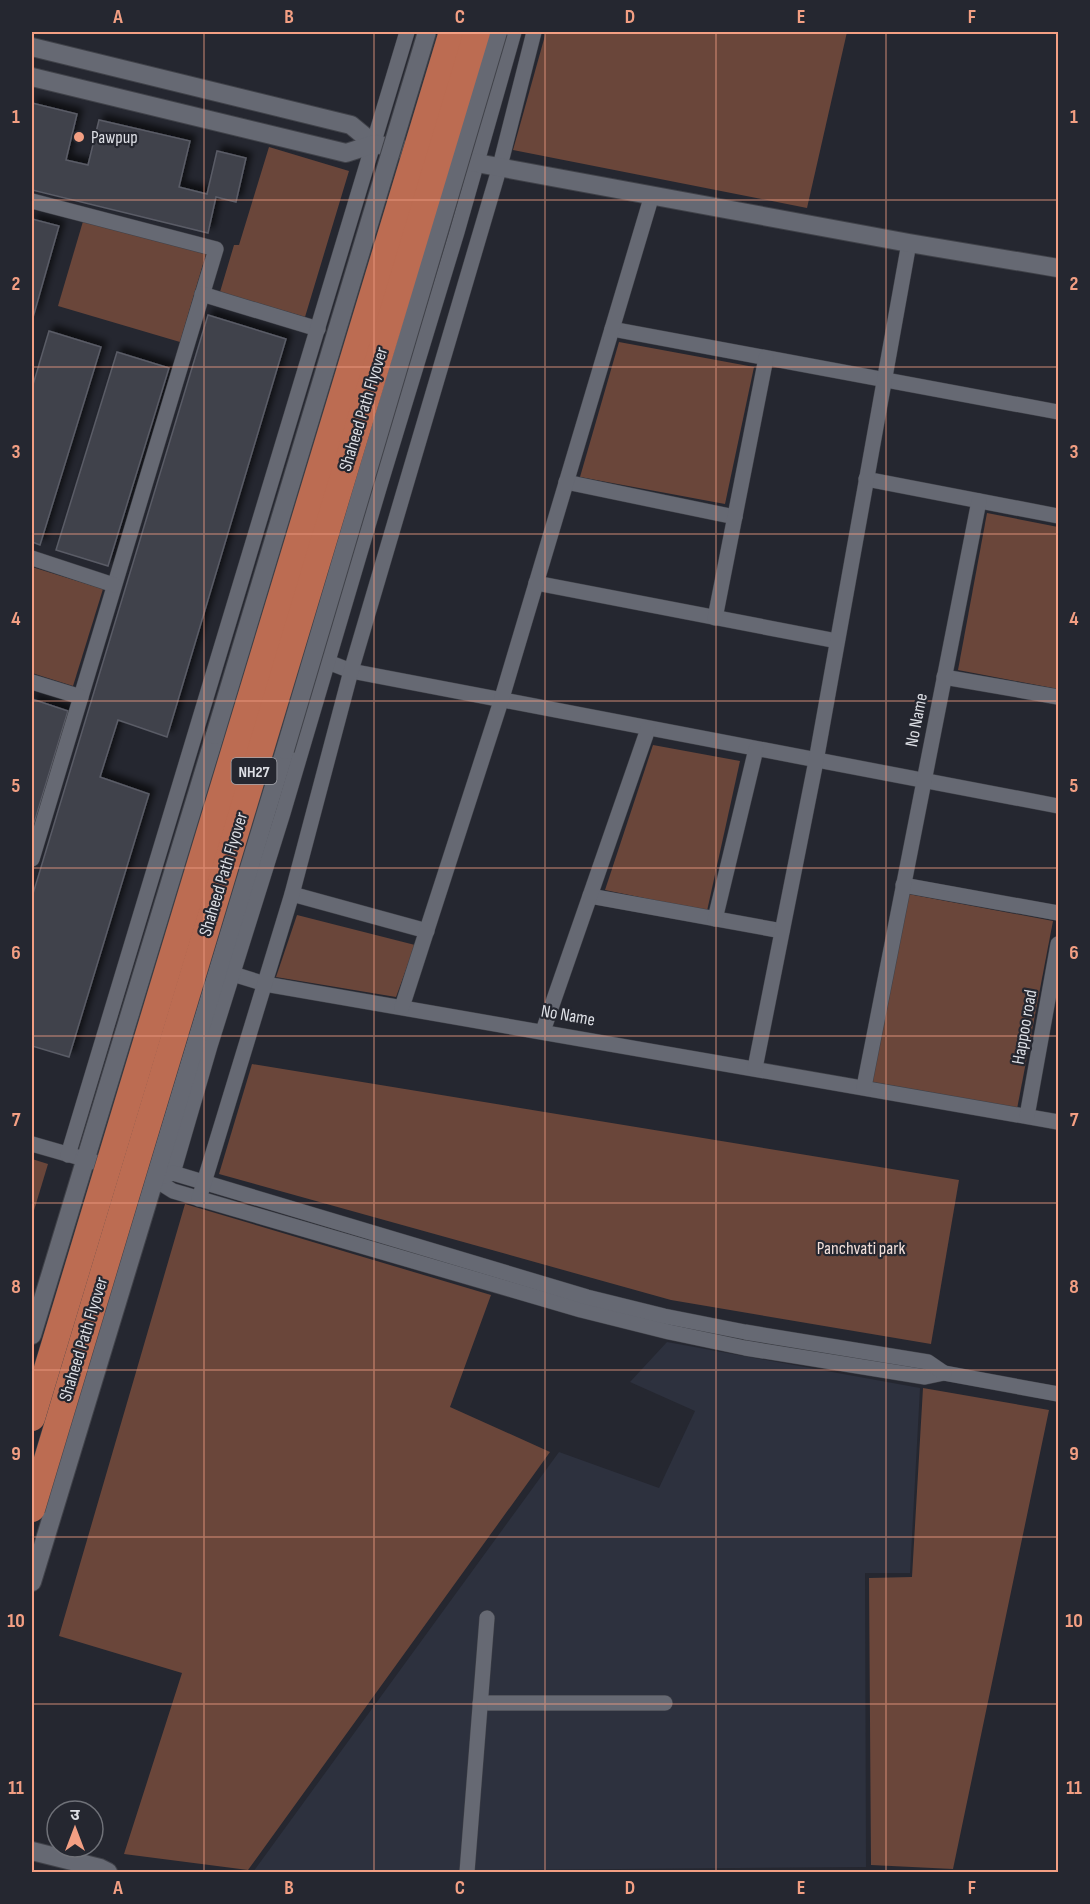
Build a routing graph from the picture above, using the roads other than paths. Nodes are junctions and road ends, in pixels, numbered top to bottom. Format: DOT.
graph roads {
  1 [pos="407,32"];
  2 [pos="427,32"];
  3 [pos="452,32"];
  4 [pos="477,32"];
  5 [pos="498,32"];
  6 [pos="514,32"];
  7 [pos="534,32"];
  8 [pos="32,47"];
  9 [pos="32,77"];
  10 [pos="374,144"];
  11 [pos="476,162"];
  12 [pos="500,166"];
  13 [pos="652,195"];
  14 [pos="32,201"];
  15 [pos="909,243"];
  16 [pos="1059,268"];
  17 [pos="202,294"];
  18 [pos="318,329"];
  19 [pos="612,329"];
  20 [pos="766,358"];
  21 [pos="884,381"];
  22 [pos="1059,412"];
  23 [pos="867,479"];
  24 [pos="566,482"];
  25 [pos="979,501"];
  26 [pos="1059,516"];
  27 [pos="735,517"];
  28 [pos="32,558"];
  29 [pos="536,583"];
  30 [pos="114,585"];
  31 [pos="715,618"];
  32 [pos="837,641"];
  33 [pos="328,662"];
  34 [pos="351,671"];
  35 [pos="944,677"];
  36 [pos="32,682"];
  37 [pos="81,697"];
  38 [pos="1059,697"];
  39 [pos="501,701"];
  40 [pos="648,729"];
  41 [pos="756,749"];
  42 [pos="816,761"];
  43 [pos="924,781"];
  44 [pos="1059,806"];
  45 [pos="32,859"];
  46 [pos="903,885"];
  47 [pos="292,894"];
  48 [pos="590,896"];
  49 [pos="1059,913"];
  50 [pos="715,919"];
  51 [pos="427,931"];
  52 [pos="782,931"];
  53 [pos="1059,944"];
  54 [pos="233,974"];
  55 [pos="264,984"];
  56 [pos="402,1007"];
  57 [pos="543,1031"];
  58 [pos="755,1068"];
  59 [pos="864,1087"];
  60 [pos="1028,1116"];
  61 [pos="1059,1122"];
  62 [pos="32,1144"];
  63 [pos="77,1158"];
  64 [pos="173,1173"];
  65 [pos="154,1179"];
  66 [pos="204,1183"];
  67 [pos="199,1199"];
  68 [pos="32,1335"];
  69 [pos="944,1373"];
  70 [pos="1059,1394"];
  71 [pos="32,1418"];
  72 [pos="32,1509"];
  73 [pos="32,1582"];
  74 [pos="487,1618"];
  75 [pos="480,1703"];
  76 [pos="664,1703"];
  77 [pos="32,1851"];
  78 [pos="108,1872"];
  79 [pos="467,1872"];
  1 -- 10 [label="street"];
  2 -- 63 [label="street, bridge"];
  3 -- 71 [label="highway, Shaheed Path Flyover / NH27, bridge"];
  4 -- 72 [label="highway, Shaheed Path Flyover / NH27, bridge"];
  5 -- 65 [label="street, bridge"];
  6 -- 11 [label="street"];
  7 -- 12 [label="street"];
  8 -- 10 [label="street"];
  9 -- 10 [label="street"];
  10 -- 11 [label="street"];
  10 -- 18 [label="street"];
  11 -- 12 [label="street"];
  11 -- 33 [label="street"];
  12 -- 13 [label="street"];
  12 -- 34 [label="street"];
  13 -- 15 [label="street"];
  13 -- 19 [label="street"];
  14 -- 17 [label="street"];
  15 -- 16 [label="street"];
  15 -- 21 [label="street"];
  17 -- 18 [label="street"];
  17 -- 30 [label="street"];
  18 -- 63 [label="street"];
  19 -- 20 [label="street"];
  19 -- 24 [label="street"];
  20 -- 21 [label="street"];
  20 -- 27 [label="street"];
  21 -- 22 [label="street"];
  21 -- 23 [label="street"];
  23 -- 25 [label="street"];
  23 -- 32 [label="street"];
  24 -- 27 [label="street"];
  24 -- 29 [label="street"];
  25 -- 26 [label="street"];
  25 -- 35 [label="street, No Name"];
  27 -- 31 [label="street"];
  28 -- 30 [label="street"];
  29 -- 31 [label="street"];
  29 -- 39 [label="street"];
  30 -- 37 [label="street"];
  31 -- 32 [label="street"];
  32 -- 42 [label="street"];
  33 -- 34 [label="street"];
  33 -- 54 [label="street"];
  34 -- 39 [label="street"];
  34 -- 47 [label="street"];
  35 -- 38 [label="street"];
  35 -- 43 [label="street, No Name"];
  36 -- 37 [label="street"];
  37 -- 45 [label="street"];
  39 -- 40 [label="street"];
  39 -- 51 [label="street"];
  40 -- 41 [label="street"];
  40 -- 48 [label="street"];
  41 -- 42 [label="street"];
  41 -- 50 [label="street"];
  42 -- 43 [label="street"];
  42 -- 52 [label="street"];
  43 -- 44 [label="street"];
  43 -- 46 [label="street, No Name"];
  46 -- 49 [label="street"];
  46 -- 59 [label="street, No Name"];
  47 -- 51 [label="street"];
  47 -- 55 [label="street"];
  48 -- 50 [label="street"];
  48 -- 57 [label="street"];
  50 -- 52 [label="street"];
  51 -- 56 [label="street"];
  52 -- 58 [label="street"];
  53 -- 60 [label="street, Happoo road"];
  54 -- 55 [label="street, No Name"];
  54 -- 64 [label="street"];
  55 -- 56 [label="street, No Name"];
  55 -- 66 [label="street"];
  56 -- 57 [label="street, No Name"];
  57 -- 58 [label="street, No Name"];
  58 -- 59 [label="street, No Name"];
  59 -- 60 [label="street, No Name"];
  60 -- 61 [label="street, No Name"];
  62 -- 63 [label="street"];
  63 -- 65 [label="street"];
  63 -- 68 [label="street"];
  64 -- 65 [label="street"];
  64 -- 66 [label="street"];
  65 -- 67 [label="street"];
  65 -- 73 [label="street"];
  66 -- 67 [label="street"];
  66 -- 69 [label="street"];
  67 -- 69 [label="street"];
  69 -- 70 [label="street"];
  74 -- 75 [label="street"];
  75 -- 76 [label="street"];
  75 -- 79 [label="street"];
  77 -- 78 [label="street"];
}
